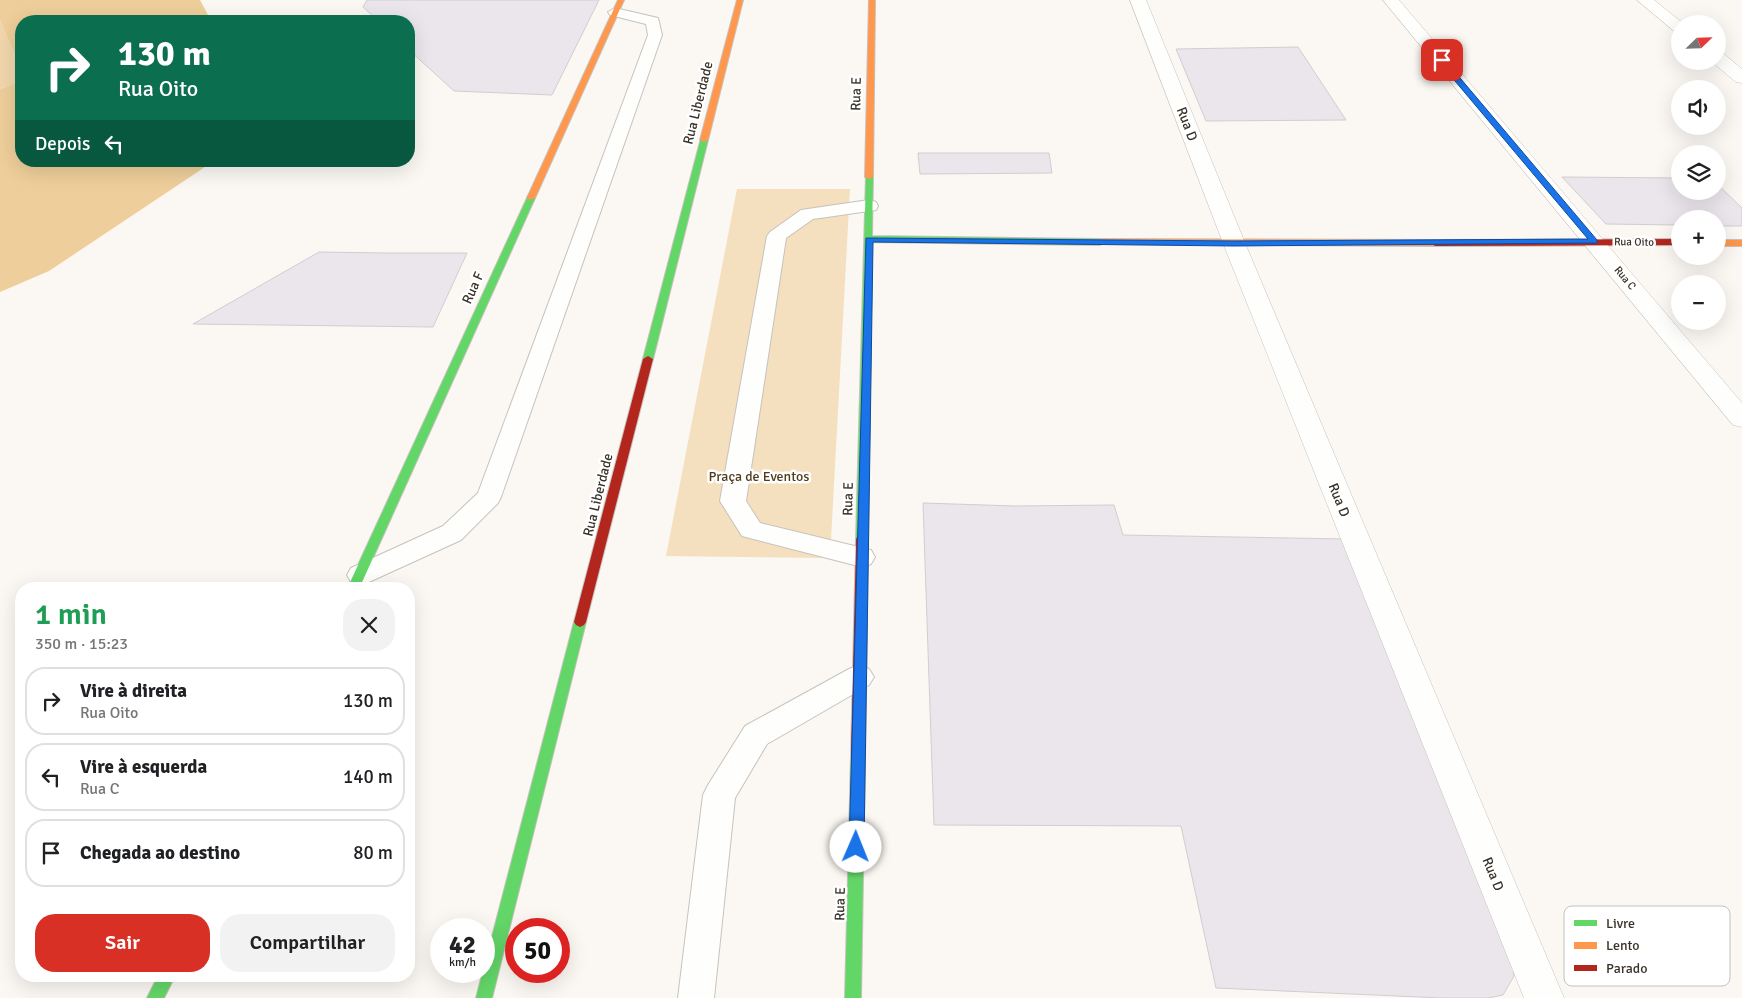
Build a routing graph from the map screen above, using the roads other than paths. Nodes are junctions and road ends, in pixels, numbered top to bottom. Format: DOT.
graph roads {
  1 [pos="740,0"];
  2 [pos="872,0"];
  3 [pos="1138,0"];
  4 [pos="1391,0"];
  5 [pos="1645,0"];
  6 [pos="618,6"];
  7 [pos="1671,21"];
  8 [pos="1726,65"];
  9 [pos="1742,78"];
  10 [pos="869,206"];
  11 [pos="869,240"];
  12 [pos="1594,241"];
  13 [pos="1671,242"];
  14 [pos="1234,243"];
  15 [pos="1726,243"];
  16 [pos="1742,243"];
  17 [pos="1742,419"];
  18 [pos="862,558"];
  19 [pos="356,582"];
  20 [pos="859,677"];
  21 [pos="164,982"];
  22 [pos="156,998"];
  23 [pos="484,998"];
  24 [pos="696,998"];
  25 [pos="853,998"];
  26 [pos="1544,998"];
  1 -- 23 [label="main road, Rua Liberdade"];
  2 -- 10 [label="main road, Rua E"];
  3 -- 14 [label="street, Rua D"];
  4 -- 12 [label="street, Rua C"];
  5 -- 7 [label="street"];
  6 -- 19 [label="main road, Rua F"];
  6 -- 19 [label="lane"];
  8 -- 9 [label="street"];
  10 -- 11 [label="main road, Rua E"];
  10 -- 18 [label="lane"];
  11 -- 14 [label="main road, Rua Oito"];
  11 -- 18 [label="main road, Rua E"];
  12 -- 13 [label="main road, Rua Oito"];
  12 -- 14 [label="main road, Rua Oito"];
  12 -- 17 [label="street, Rua C"];
  14 -- 26 [label="street, Rua D"];
  15 -- 16 [label="main road"];
  18 -- 20 [label="main road, Rua E"];
  20 -- 24 [label="lane"];
  20 -- 25 [label="main road, Rua E"];
  21 -- 22 [label="main road"];
}
